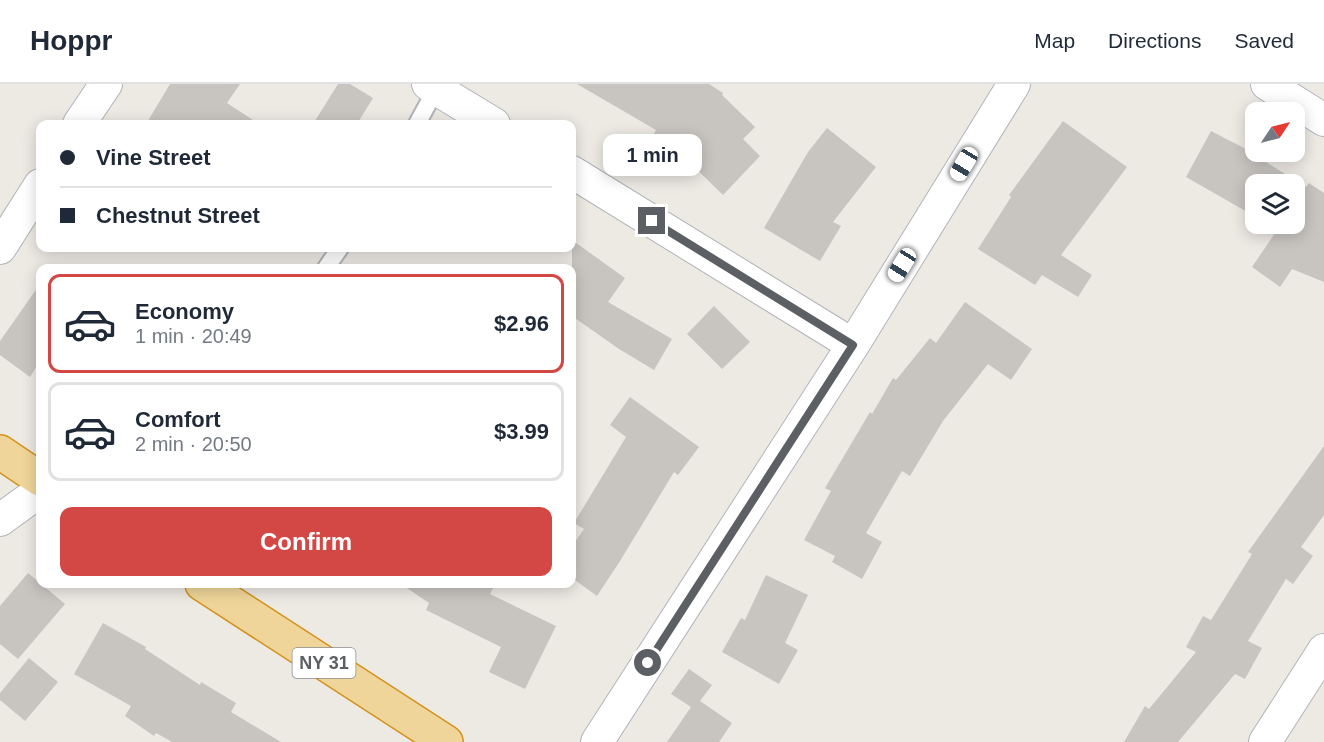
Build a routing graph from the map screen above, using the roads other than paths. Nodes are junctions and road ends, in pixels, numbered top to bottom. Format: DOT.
graph roads {
  1 [pos="106,84"];
  2 [pos="1014,84"];
  3 [pos="1267,84"];
  4 [pos="432,86"];
  5 [pos="83,120"];
  6 [pos="419,120"];
  7 [pos="487,120"];
  8 [pos="1324,120"];
  9 [pos="576,174"];
  10 [pos="36,191"];
  11 [pos="0,248"];
  12 [pos="853,345"];
  13 [pos="0,452"];
  14 [pos="36,475"];
  15 [pos="36,494"];
  16 [pos="0,520"];
  17 [pos="208,588"];
  18 [pos="1324,650"];
  19 [pos="446,742"];
  20 [pos="597,742"];
  21 [pos="1265,742"];
  1 -- 5 [label="street"];
  2 -- 12 [label="street"];
  3 -- 8 [label="street"];
  4 -- 6 [label="lane"];
  4 -- 7 [label="street"];
  9 -- 12 [label="street"];
  10 -- 11 [label="street"];
  12 -- 20 [label="street"];
  13 -- 14 [label="highway"];
  15 -- 16 [label="street"];
  17 -- 19 [label="highway, NY 31"];
  18 -- 21 [label="street"];
}
